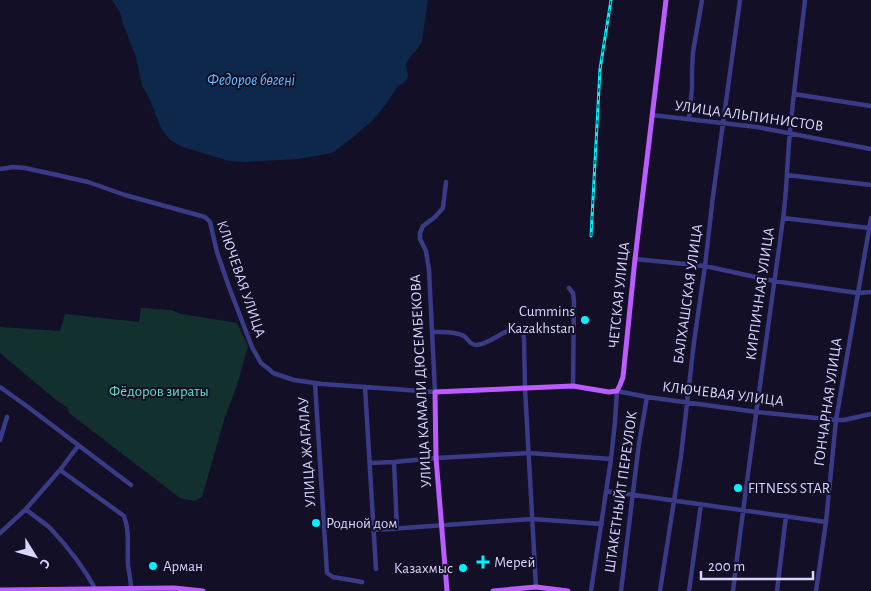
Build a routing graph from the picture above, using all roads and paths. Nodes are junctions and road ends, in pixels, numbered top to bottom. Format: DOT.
graph roads {
  1 [pos="666,0"];
  2 [pos="702,0"];
  3 [pos="740,0"];
  4 [pos="805,0"];
  5 [pos="794,94"];
  6 [pos="871,106"];
  7 [pos="652,115"];
  8 [pos="689,119"];
  9 [pos="723,124"];
  10 [pos="790,133"];
  11 [pos="871,149"];
  12 [pos="0,169"];
  13 [pos="787,175"];
  14 [pos="446,182"];
  15 [pos="871,185"];
  16 [pos="783,218"];
  17 [pos="871,218"];
  18 [pos="869,228"];
  19 [pos="635,259"];
  20 [pos="705,266"];
  21 [pos="774,282"];
  22 [pos="569,288"];
  23 [pos="871,292"];
  24 [pos="858,294"];
  25 [pos="432,332"];
  26 [pos="315,383"];
  27 [pos="365,386"];
  28 [pos="573,386"];
  29 [pos="0,387"];
  30 [pos="524,388"];
  31 [pos="617,391"];
  32 [pos="435,392"];
  33 [pos="647,397"];
  34 [pos="687,402"];
  35 [pos="756,412"];
  36 [pos="871,414"];
  37 [pos="6,417"];
  38 [pos="836,420"];
  39 [pos="0,440"];
  40 [pos="78,446"];
  41 [pos="529,453"];
  42 [pos="436,458"];
  43 [pos="611,459"];
  44 [pos="394,462"];
  45 [pos="370,463"];
  46 [pos="60,470"];
  47 [pos="131,485"];
  48 [pos="606,491"];
  49 [pos="633,496"];
  50 [pos="675,501"];
  51 [pos="701,504"];
  52 [pos="26,509"];
  53 [pos="743,510"];
  54 [pos="786,516"];
  55 [pos="532,520"];
  56 [pos="826,522"];
  57 [pos="602,524"];
  58 [pos="441,526"];
  59 [pos="397,529"];
  60 [pos="374,530"];
  61 [pos="0,533"];
  62 [pos="376,569"];
  63 [pos="362,582"];
  64 [pos="536,587"];
  65 [pos="130,589"];
  66 [pos="519,589"];
  67 [pos="0,590"];
  68 [pos="96,590"];
  69 [pos="203,591"];
  70 [pos="447,591"];
  71 [pos="493,591"];
  72 [pos="568,591"];
  73 [pos="592,591"];
  74 [pos="621,591"];
  75 [pos="660,591"];
  76 [pos="689,591"];
  77 [pos="733,591"];
  78 [pos="777,591"];
  79 [pos="816,591"];
  1 -- 7 [label="main road, ЧЕТСКАЯ УЛИЦА"];
  2 -- 8 [label="street"];
  3 -- 9 [label="street, БАЛХАШСКАЯ УЛИЦА"];
  4 -- 5 [label="street, КИРПИЧНАЯ УЛИЦА"];
  5 -- 6 [label="street"];
  5 -- 10 [label="street, КИРПИЧНАЯ УЛИЦА"];
  7 -- 8 [label="street, УЛИЦА АЛЬПИНИСТОВ"];
  7 -- 19 [label="main road, ЧЕТСКАЯ УЛИЦА"];
  8 -- 9 [label="street, УЛИЦА АЛЬПИНИСТОВ"];
  9 -- 10 [label="street, УЛИЦА АЛЬПИНИСТОВ"];
  9 -- 20 [label="street, БАЛХАШСКАЯ УЛИЦА"];
  10 -- 11 [label="street, УЛИЦА АЛЬПИНИСТОВ"];
  10 -- 13 [label="street, КИРПИЧНАЯ УЛИЦА"];
  12 -- 26 [label="street, КЛЮЧЕВАЯ УЛИЦА"];
  13 -- 15 [label="street"];
  13 -- 16 [label="street, КИРПИЧНАЯ УЛИЦА"];
  14 -- 25 [label="street, УЛИЦА КАМАЛИ ДЮСЕМБЕКОВА"];
  16 -- 18 [label="street"];
  16 -- 21 [label="street, КИРПИЧНАЯ УЛИЦА"];
  17 -- 18 [label="street, ГОНЧАРНАЯ УЛИЦА"];
  18 -- 24 [label="street, ГОНЧАРНАЯ УЛИЦА"];
  19 -- 20 [label="street"];
  19 -- 31 [label="main road, ЧЕТСКАЯ УЛИЦА"];
  20 -- 21 [label="street"];
  20 -- 34 [label="street, БАЛХАШСКАЯ УЛИЦА"];
  21 -- 24 [label="street"];
  21 -- 35 [label="street, КИРПИЧНАЯ УЛИЦА"];
  22 -- 28 [label="street"];
  23 -- 24 [label="street"];
  24 -- 38 [label="street, ГОНЧАРНАЯ УЛИЦА"];
  25 -- 30 [label="street"];
  25 -- 32 [label="street, УЛИЦА КАМАЛИ ДЮСЕМБЕКОВА"];
  26 -- 27 [label="street, КЛЮЧЕВАЯ УЛИЦА"];
  26 -- 63 [label="street, УЛИЦА ЖАГАЛАУ"];
  27 -- 32 [label="street, КЛЮЧЕВАЯ УЛИЦА"];
  27 -- 45 [label="street"];
  28 -- 30 [label="main road, КЛЮЧЕВАЯ УЛИЦА"];
  28 -- 31 [label="main road, КЛЮЧЕВАЯ УЛИЦА"];
  29 -- 40 [label="street"];
  30 -- 32 [label="main road, КЛЮЧЕВАЯ УЛИЦА"];
  30 -- 41 [label="street"];
  31 -- 33 [label="street, КЛЮЧЕВАЯ УЛИЦА"];
  31 -- 43 [label="street, ЧЕТСКАЯ УЛИЦА"];
  32 -- 42 [label="main road, УЛИЦА КАМАЛИ ДЮСЕМБЕКОВА"];
  33 -- 34 [label="street, КЛЮЧЕВАЯ УЛИЦА"];
  33 -- 49 [label="street, ШТАКЕТНЫЙТ ПЕРЕУЛОК"];
  34 -- 35 [label="street, КЛЮЧЕВАЯ УЛИЦА"];
  34 -- 50 [label="street, БАЛХАШСКАЯ УЛИЦА"];
  35 -- 38 [label="street, КЛЮЧЕВАЯ УЛИЦА"];
  35 -- 53 [label="street, КИРПИЧНАЯ УЛИЦА"];
  36 -- 38 [label="street, КЛЮЧЕВАЯ УЛИЦА"];
  37 -- 39 [label="street"];
  38 -- 56 [label="street, ГОНЧАРНАЯ УЛИЦА"];
  40 -- 46 [label="street"];
  40 -- 47 [label="street"];
  41 -- 42 [label="street"];
  41 -- 43 [label="street"];
  41 -- 55 [label="street"];
  42 -- 44 [label="street"];
  42 -- 58 [label="main road, УЛИЦА КАМАЛИ ДЮСЕМБЕКОВА"];
  43 -- 48 [label="street, ЧЕТСКАЯ УЛИЦА"];
  44 -- 45 [label="street"];
  44 -- 59 [label="street"];
  45 -- 60 [label="street"];
  46 -- 52 [label="street"];
  46 -- 65 [label="street"];
  48 -- 49 [label="street"];
  48 -- 57 [label="street, ЧЕТСКАЯ УЛИЦА"];
  49 -- 50 [label="street"];
  49 -- 74 [label="street, ШТАКЕТНЫЙТ ПЕРЕУЛОК"];
  50 -- 51 [label="street"];
  50 -- 75 [label="street, БАЛХАШСКАЯ УЛИЦА"];
  51 -- 53 [label="street"];
  51 -- 76 [label="street"];
  52 -- 61 [label="street"];
  52 -- 68 [label="street"];
  53 -- 54 [label="street"];
  53 -- 77 [label="street, КИРПИЧНАЯ УЛИЦА"];
  54 -- 56 [label="street"];
  54 -- 78 [label="street"];
  55 -- 57 [label="street"];
  55 -- 58 [label="street"];
  55 -- 64 [label="street"];
  56 -- 79 [label="street, ГОНЧАРНАЯ УЛИЦА"];
  57 -- 73 [label="street, ЧЕТСКАЯ УЛИЦА"];
  58 -- 59 [label="street"];
  58 -- 70 [label="main road, УЛИЦА КАМАЛИ ДЮСЕМБЕКОВА"];
  59 -- 60 [label="street"];
  60 -- 62 [label="street"];
  64 -- 66 [label="main road"];
  64 -- 72 [label="main road"];
  65 -- 68 [label="main road"];
  65 -- 69 [label="main road"];
  66 -- 71 [label="main road"];
  67 -- 68 [label="main road"];
}
